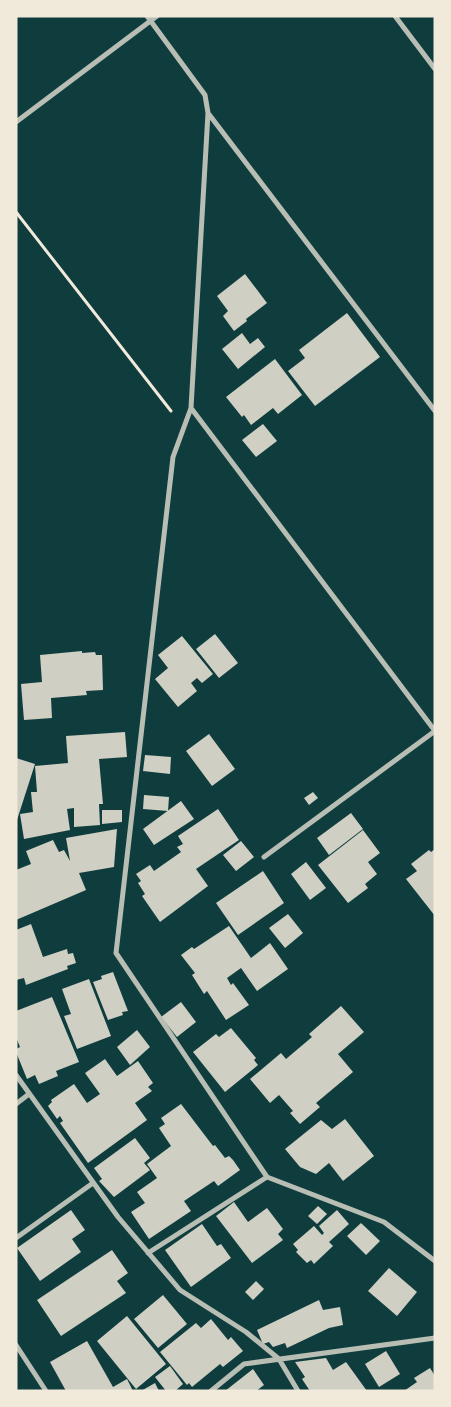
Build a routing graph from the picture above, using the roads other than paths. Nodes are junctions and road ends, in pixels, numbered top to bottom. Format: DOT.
graph roads {
  1 [pos="147,16"];
  2 [pos="157,16"];
  3 [pos="395,16"];
  4 [pos="150,21"];
  5 [pos="435,69"];
  6 [pos="208,112"];
  7 [pos="16,122"];
  8 [pos="191,408"];
  9 [pos="435,411"];
  10 [pos="435,731"];
  11 [pos="264,856"];
  12 [pos="16,1075"];
  13 [pos="29,1094"];
  14 [pos="16,1104"];
  15 [pos="267,1177"];
  16 [pos="93,1183"];
  17 [pos="16,1238"];
  18 [pos="148,1253"];
  19 [pos="435,1261"];
  20 [pos="435,1338"];
  21 [pos="16,1345"];
  22 [pos="279,1359"];
  23 [pos="46,1391"];
  24 [pos="211,1391"];
  25 [pos="298,1391"];
  1 -- 4 [label="street"];
  2 -- 4 [label="street"];
  3 -- 5 [label="street"];
  4 -- 6 [label="street"];
  4 -- 7 [label="street"];
  6 -- 8 [label="street"];
  6 -- 9 [label="street"];
  8 -- 10 [label="street"];
  8 -- 15 [label="street"];
  10 -- 11 [label="street"];
  12 -- 13 [label="street"];
  13 -- 14 [label="street"];
  13 -- 16 [label="street"];
  15 -- 18 [label="street"];
  15 -- 19 [label="street"];
  16 -- 17 [label="street"];
  16 -- 18 [label="street"];
  18 -- 22 [label="street"];
  20 -- 22 [label="street"];
  21 -- 23 [label="street"];
  22 -- 24 [label="street"];
  22 -- 25 [label="street"];
}
